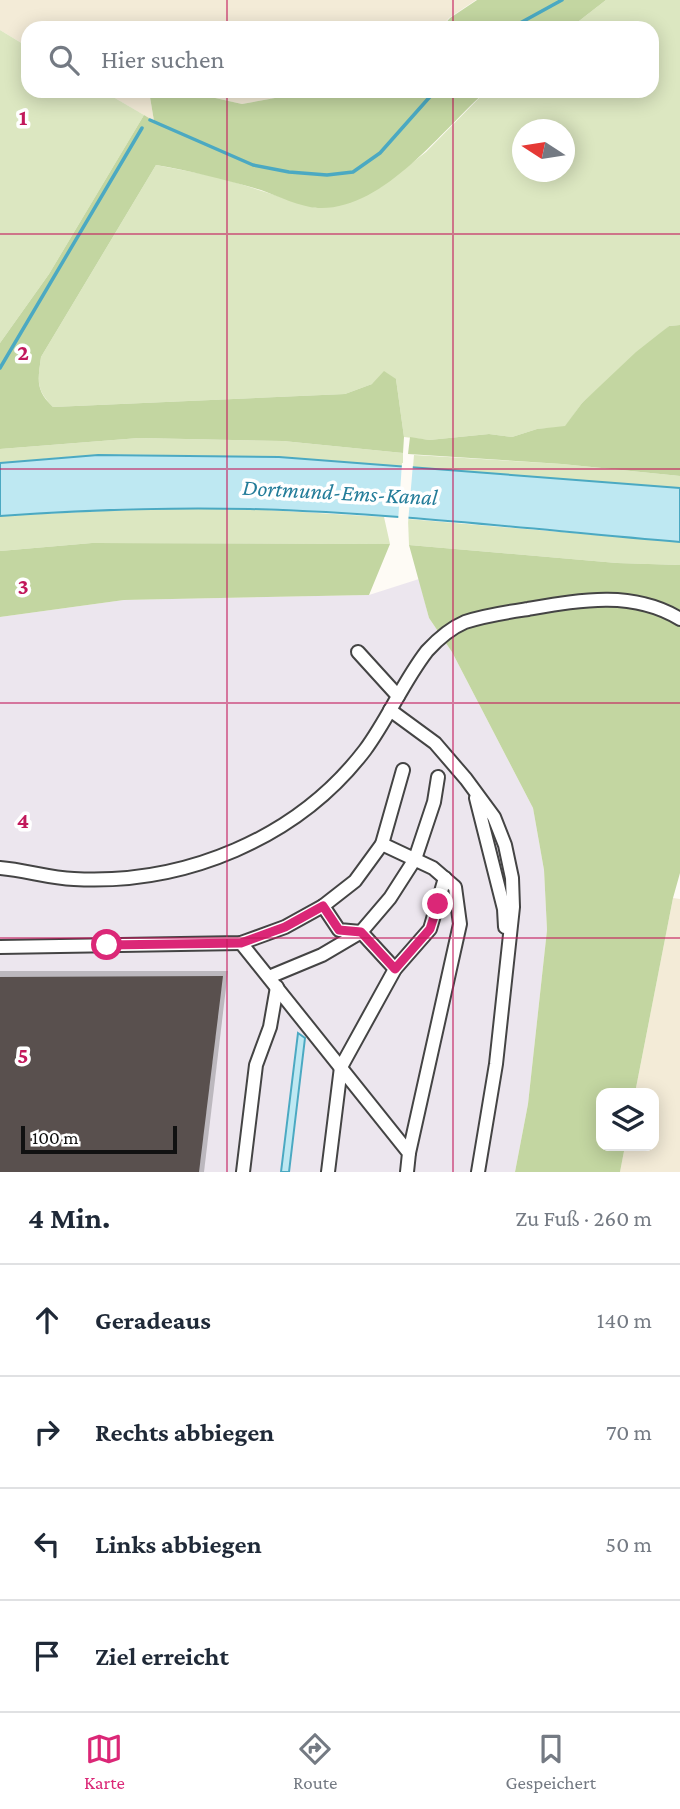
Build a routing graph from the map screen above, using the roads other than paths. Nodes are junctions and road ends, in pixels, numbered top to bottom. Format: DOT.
graph roads {
  1 [pos="680,619"];
  2 [pos="358,652"];
  3 [pos="398,696"];
  4 [pos="390,710"];
  5 [pos="404,770"];
  6 [pos="438,776"];
  7 [pos="382,844"];
  8 [pos="415,859"];
  9 [pos="0,868"];
  10 [pos="445,878"];
  11 [pos="323,906"];
  12 [pos="361,932"];
  13 [pos="241,943"];
  14 [pos="0,947"];
  15 [pos="395,969"];
  16 [pos="273,982"];
  17 [pos="341,1067"];
  18 [pos="409,1153"];
  19 [pos="243,1172"];
  20 [pos="328,1172"];
  21 [pos="407,1172"];
  22 [pos="478,1172"];
  1 -- 3 [label="lane"];
  2 -- 3 [label="lane"];
  3 -- 4 [label="lane"];
  4 -- 9 [label="lane"];
  4 -- 22 [label="lane"];
  5 -- 7 [label="lane"];
  6 -- 8 [label="lane"];
  7 -- 8 [label="lane"];
  7 -- 11 [label="lane"];
  8 -- 10 [label="lane"];
  8 -- 12 [label="lane"];
  10 -- 15 [label="lane"];
  10 -- 18 [label="lane"];
  11 -- 12 [label="lane"];
  11 -- 13 [label="lane"];
  12 -- 15 [label="lane"];
  12 -- 16 [label="lane"];
  13 -- 14 [label="lane"];
  13 -- 16 [label="lane"];
  15 -- 17 [label="lane"];
  16 -- 17 [label="lane"];
  16 -- 19 [label="lane"];
  17 -- 18 [label="lane"];
  17 -- 20 [label="lane"];
  18 -- 21 [label="lane"];
}
